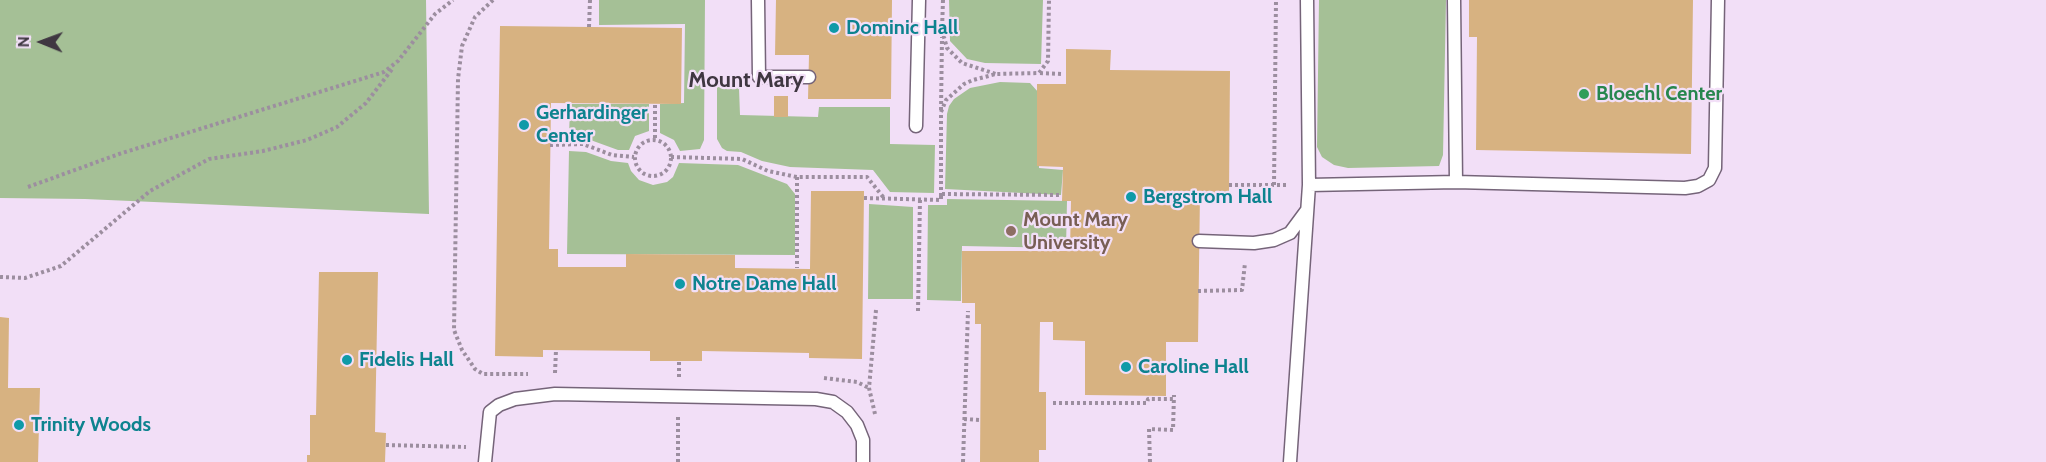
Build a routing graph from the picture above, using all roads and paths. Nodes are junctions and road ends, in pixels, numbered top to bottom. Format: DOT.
graph roads {
  1 [pos="453,0"];
  2 [pos="493,0"];
  3 [pos="590,0"];
  4 [pos="758,0"];
  5 [pos="919,0"];
  6 [pos="943,0"];
  7 [pos="1049,0"];
  8 [pos="1276,0"];
  9 [pos="1307,0"];
  10 [pos="1454,0"];
  11 [pos="1718,0"];
  12 [pos="589,27"];
  13 [pos="942,30"];
  14 [pos="398,61"];
  15 [pos="1039,73"];
  16 [pos="996,74"];
  17 [pos="1061,74"];
  18 [pos="809,77"];
  19 [pos="655,105"];
  20 [pos="941,112"];
  21 [pos="916,126"];
  22 [pos="655,139"];
  23 [pos="550,145"];
  24 [pos="634,157"];
  25 [pos="671,157"];
  26 [pos="797,177"];
  27 [pos="1456,182"];
  28 [pos="1274,184"];
  29 [pos="1229,185"];
  30 [pos="1309,185"];
  31 [pos="28,187"];
  32 [pos="1061,195"];
  33 [pos="941,196"];
  34 [pos="864,198"];
  35 [pos="884,198"];
  36 [pos="920,199"];
  37 [pos="1307,210"];
  38 [pos="1199,241"];
  39 [pos="1254,243"];
  40 [pos="797,268"];
  41 [pos="0,277"];
  42 [pos="1198,291"];
  43 [pos="876,310"];
  44 [pos="918,311"];
  45 [pos="968,311"];
  46 [pos="556,350"];
  47 [pos="535,374"];
  48 [pos="545,375"];
  49 [pos="555,375"];
  50 [pos="567,375"];
  51 [pos="668,376"];
  52 [pos="690,376"];
  53 [pos="813,377"];
  54 [pos="869,388"];
  55 [pos="1053,403"];
  56 [pos="964,419"];
  57 [pos="980,420"];
  58 [pos="877,421"];
  59 [pos="386,445"];
  60 [pos="486,447"];
  61 [pos="485,462"];
  62 [pos="863,462"];
  63 [pos="963,462"];
  64 [pos="1150,462"];
  65 [pos="1290,462"];
  1 -- 14 [label="path"];
  2 -- 47 [label="path"];
  3 -- 12 [label="path"];
  4 -- 18 [label="lane"];
  5 -- 21 [label="lane"];
  6 -- 13 [label="path"];
  7 -- 15 [label="path"];
  8 -- 28 [label="path"];
  9 -- 30 [label="lane"];
  10 -- 27 [label="lane"];
  11 -- 27 [label="lane"];
  13 -- 16 [label="path"];
  13 -- 20 [label="path"];
  14 -- 31 [label="path"];
  14 -- 41 [label="path"];
  15 -- 16 [label="path"];
  15 -- 17 [label="path"];
  16 -- 20 [label="path"];
  19 -- 22 [label="path"];
  20 -- 33 [label="path"];
  22 -- 24 [label="path"];
  22 -- 25 [label="path"];
  23 -- 24 [label="path"];
  24 -- 25 [label="path"];
  25 -- 26 [label="path"];
  26 -- 35 [label="path"];
  26 -- 40 [label="path"];
  27 -- 30 [label="lane"];
  28 -- 29 [label="path"];
  28 -- 30 [label="path"];
  30 -- 37 [label="lane"];
  32 -- 33 [label="path"];
  33 -- 36 [label="path"];
  34 -- 35 [label="path"];
  35 -- 36 [label="path"];
  36 -- 44 [label="path"];
  37 -- 39 [label="lane"];
  37 -- 65 [label="lane"];
  38 -- 39 [label="lane"];
  39 -- 42 [label="path"];
  43 -- 54 [label="path"];
  45 -- 56 [label="path"];
  46 -- 49 [label="path"];
  48 -- 49 [label="path"];
  49 -- 50 [label="path"];
  51 -- 52 [label="path"];
  53 -- 54 [label="path"];
  54 -- 58 [label="path"];
  55 -- 64 [label="path"];
  56 -- 57 [label="path"];
  56 -- 63 [label="path"];
  59 -- 60 [label="path"];
  60 -- 61 [label="lane"];
  60 -- 62 [label="lane"];
}
